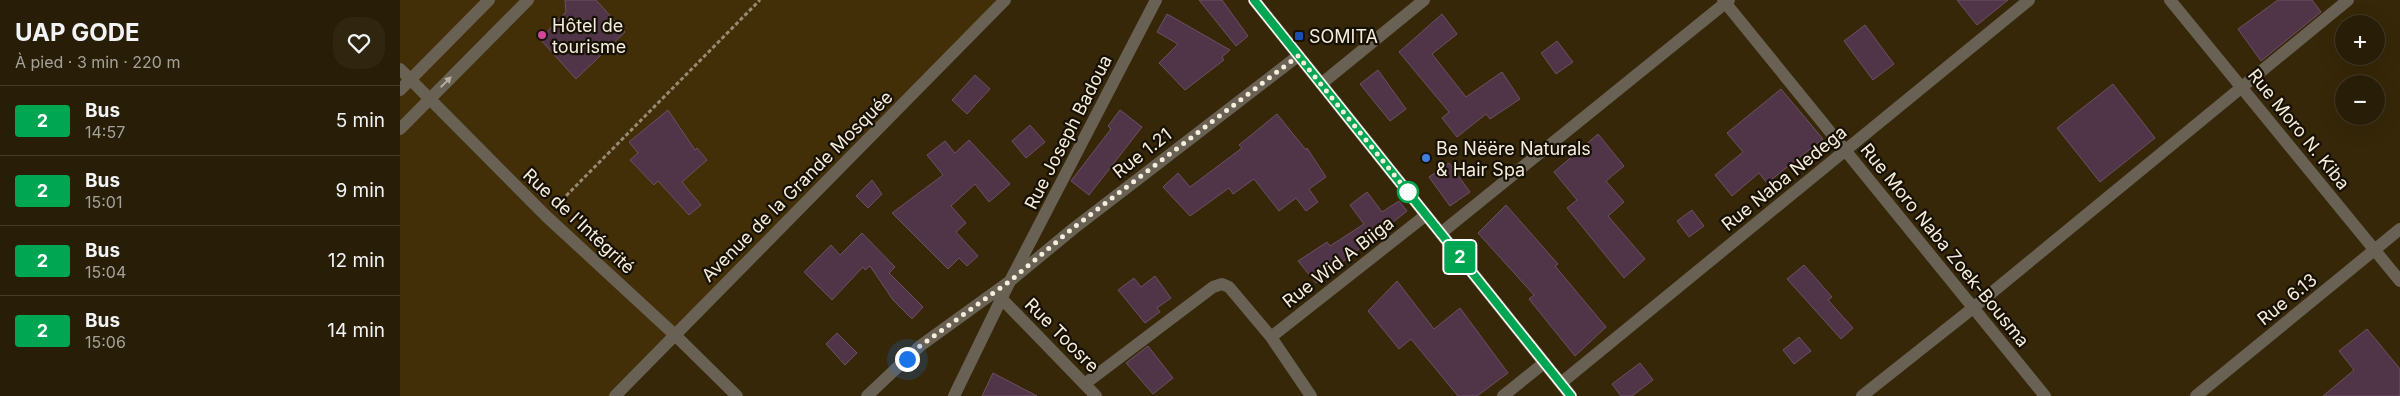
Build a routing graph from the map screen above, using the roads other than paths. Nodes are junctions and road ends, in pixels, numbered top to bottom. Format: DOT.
graph roads {
  1 [pos="489,0"];
  2 [pos="528,0"];
  3 [pos="1005,0"];
  4 [pos="1156,0"];
  5 [pos="1254,0"];
  6 [pos="1424,0"];
  7 [pos="2029,0"];
  8 [pos="2170,0"];
  9 [pos="2348,0"];
  10 [pos="1726,1"];
  11 [pos="1298,56"];
  12 [pos="400,68"];
  13 [pos="410,79"];
  14 [pos="1321,84"];
  15 [pos="2242,88"];
  16 [pos="400,90"];
  17 [pos="430,99"];
  18 [pos="400,130"];
  19 [pos="1845,150"];
  20 [pos="1426,215"];
  21 [pos="2400,229"];
  22 [pos="1441,233"];
  23 [pos="2375,250"];
  24 [pos="1010,281"];
  25 [pos="2400,281"];
  26 [pos="1002,299"];
  27 [pos="1973,308"];
  28 [pos="675,335"];
  29 [pos="1271,337"];
  30 [pos="1544,363"];
  31 [pos="1086,383"];
  32 [pos="1561,383"];
  33 [pos="615,396"];
  34 [pos="737,396"];
  35 [pos="867,396"];
  36 [pos="954,396"];
  37 [pos="1096,396"];
  38 [pos="1311,396"];
  39 [pos="1503,396"];
  40 [pos="1571,396"];
  41 [pos="1862,396"];
  42 [pos="2045,396"];
  43 [pos="2196,396"];
  1 -- 13 [label="street"];
  17 -- 2 [label="street, one-way"];
  3 -- 28 [label="street, Avenue de la Grande Mosquée"];
  4 -- 24 [label="street, Rue Joseph Badoua"];
  5 -- 11 [label="main road"];
  6 -- 14 [label="street"];
  7 -- 19 [label="street, Rue Naba Nedega"];
  8 -- 15 [label="street, Rue Moro N. Kiba"];
  9 -- 15 [label="street"];
  10 -- 19 [label="street, Rue Moro Naba Zoek-Bousma"];
  10 -- 22 [label="street"];
  11 -- 14 [label="main road"];
  11 -- 24 [label="street, Rue 1.21"];
  12 -- 13 [label="street, Rue de l'Intégrité"];
  13 -- 16 [label="street"];
  13 -- 17 [label="street, Rue de l'Intégrité"];
  14 -- 20 [label="main road"];
  15 -- 23 [label="street, Rue Moro N. Kiba"];
  15 -- 27 [label="street"];
  17 -- 18 [label="street"];
  17 -- 28 [label="street, Rue de l'Intégrité"];
  19 -- 27 [label="street, Rue Moro Naba Zoek-Bousma"];
  19 -- 32 [label="street, Rue Naba Nedega"];
  20 -- 22 [label="main road"];
  20 -- 29 [label="street, Rue Wid A Biiga"];
  21 -- 23 [label="street, Rue 6.13"];
  22 -- 30 [label="main road"];
  23 -- 25 [label="street, Rue Moro N. Kiba"];
  23 -- 43 [label="street, Rue 6.13"];
  24 -- 26 [label="street, Rue Joseph Badoua"];
  24 -- 35 [label="street, Rue 1.21"];
  26 -- 31 [label="street, Rue Toosre"];
  26 -- 36 [label="street, Rue Joseph Badoua"];
  27 -- 41 [label="street"];
  27 -- 42 [label="street, Rue Moro Naba Zoek-Bousma"];
  28 -- 33 [label="street, Avenue de la Grande Mosquée"];
  28 -- 34 [label="street, Rue de l'Intégrité"];
  29 -- 31 [label="street"];
  29 -- 38 [label="street"];
  30 -- 32 [label="main road"];
  30 -- 39 [label="street"];
  31 -- 37 [label="street, Rue Toosre"];
  32 -- 40 [label="main road"];
}
